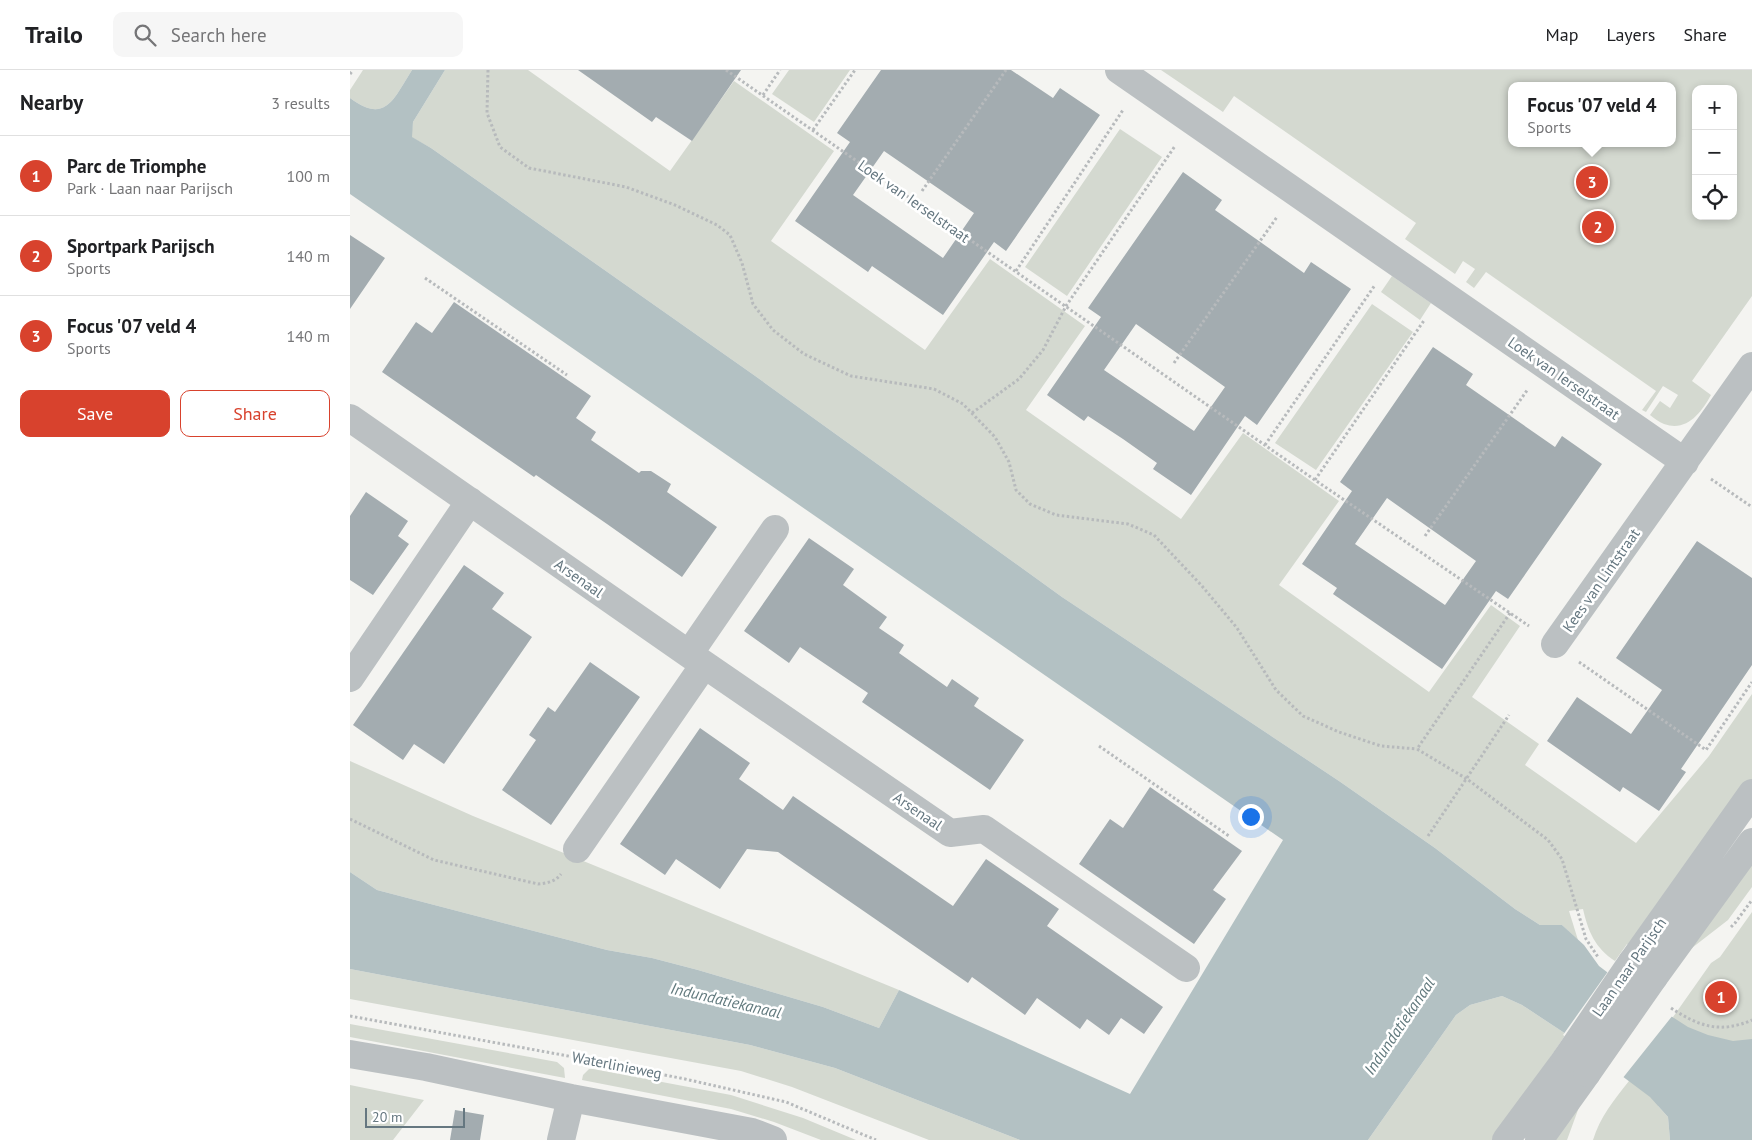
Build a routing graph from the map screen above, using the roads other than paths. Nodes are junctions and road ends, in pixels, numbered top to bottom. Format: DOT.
graph roads {
  1 [pos="1130,77"];
  2 [pos="1752,366"];
  3 [pos="350,418"];
  4 [pos="1685,462"];
  5 [pos="470,501"];
  6 [pos="775,529"];
  7 [pos="1555,644"];
  8 [pos="696,660"];
  9 [pos="350,678"];
  10 [pos="1752,793"];
  11 [pos="1752,842"];
  12 [pos="578,849"];
  13 [pos="1186,968"];
  14 [pos="350,1054"];
  15 [pos="1576,1066"];
  16 [pos="571,1098"];
  17 [pos="561,1140"];
  18 [pos="773,1140"];
  19 [pos="1506,1140"];
  20 [pos="1539,1140"];
  1 -- 4 [label="street, Loek van Ierselstraat"];
  2 -- 4 [label="street, Kees van Lintstraat"];
  3 -- 5 [label="street, Arsenaal"];
  4 -- 7 [label="street, Kees van Lintstraat"];
  5 -- 8 [label="street, Arsenaal"];
  5 -- 9 [label="street"];
  6 -- 8 [label="street"];
  8 -- 12 [label="street"];
  8 -- 13 [label="street, Arsenaal"];
  10 -- 15 [label="street, Laan naar Parijsch, bridge"];
  11 -- 15 [label="street, Laan naar Parijsch, bridge"];
  14 -- 16 [label="street"];
  15 -- 19 [label="street, Laan naar Parijsch"];
  15 -- 20 [label="street, Laan naar Parijsch"];
  16 -- 17 [label="street"];
  16 -- 18 [label="street"];
}
